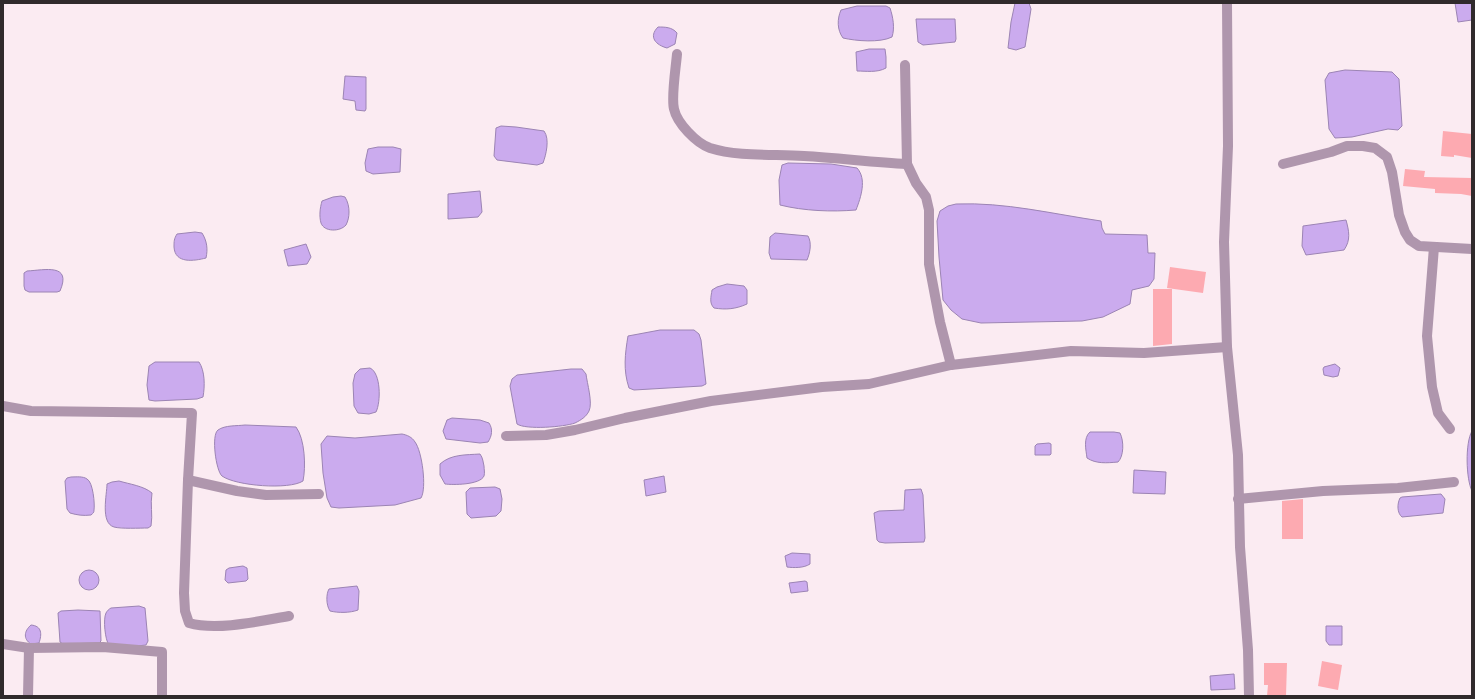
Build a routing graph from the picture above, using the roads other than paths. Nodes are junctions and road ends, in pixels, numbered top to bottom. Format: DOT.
graph roads {
  1 [pos="1227,3"];
  2 [pos="677,54"];
  3 [pos="905,65"];
  4 [pos="907,164"];
  5 [pos="1283,164"];
  6 [pos="1434,247"];
  7 [pos="1472,249"];
  8 [pos="1227,347"];
  9 [pos="951,366"];
  10 [pos="3,406"];
  11 [pos="1450,429"];
  12 [pos="506,436"];
  13 [pos="188,480"];
  14 [pos="1454,482"];
  15 [pos="319,494"];
  16 [pos="1238,499"];
  17 [pos="289,616"];
  18 [pos="3,644"];
  19 [pos="29,648"];
  20 [pos="28,696"];
  21 [pos="162,696"];
  22 [pos="1249,696"];
  1 -- 8 [label="street"];
  2 -- 4 [label="street"];
  3 -- 4 [label="street"];
  4 -- 9 [label="street"];
  5 -- 6 [label="street"];
  6 -- 7 [label="street"];
  6 -- 11 [label="street"];
  8 -- 9 [label="street"];
  8 -- 16 [label="street"];
  9 -- 12 [label="street"];
  10 -- 13 [label="street"];
  13 -- 15 [label="street"];
  13 -- 17 [label="street"];
  14 -- 16 [label="street"];
  16 -- 22 [label="street"];
  18 -- 19 [label="street"];
  19 -- 20 [label="street"];
  19 -- 21 [label="street"];
}
